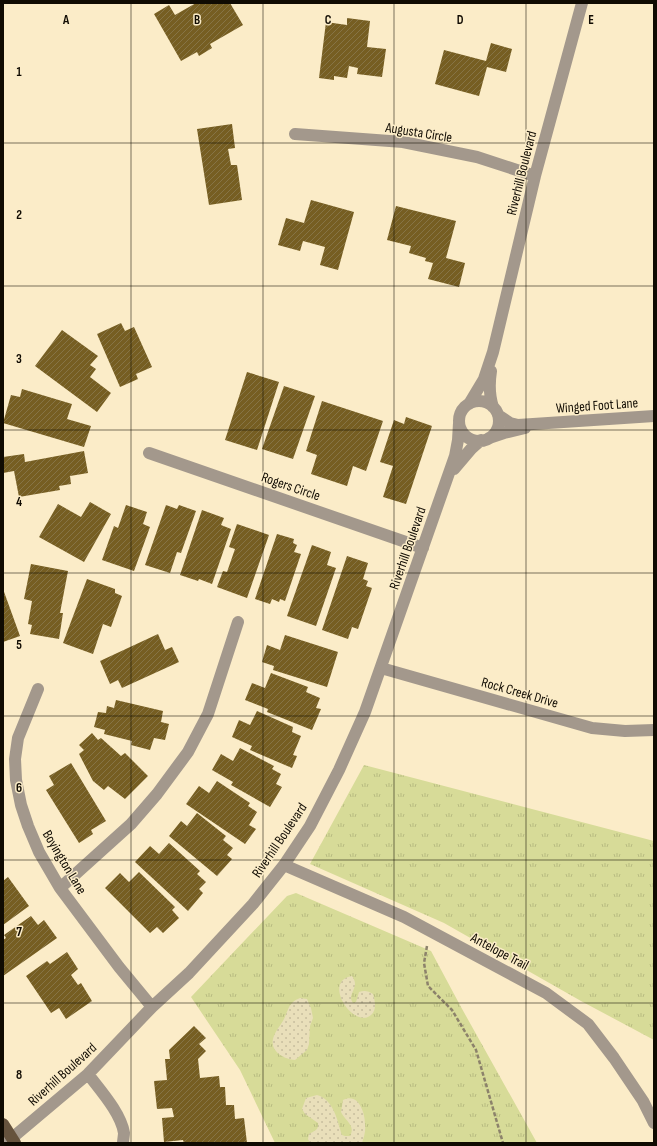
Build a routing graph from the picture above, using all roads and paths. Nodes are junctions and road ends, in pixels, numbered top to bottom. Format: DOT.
graph roads {
  1 [pos="582,3"];
  2 [pos="295,134"];
  3 [pos="535,176"];
  4 [pos="493,352"];
  5 [pos="469,404"];
  6 [pos="496,411"];
  7 [pos="654,416"];
  8 [pos="459,423"];
  9 [pos="542,424"];
  10 [pos="485,439"];
  11 [pos="149,453"];
  12 [pos="448,478"];
  13 [pos="423,548"];
  14 [pos="238,622"];
  15 [pos="381,668"];
  16 [pos="38,688"];
  17 [pos="654,730"];
  18 [pos="284,865"];
  19 [pos="60,888"];
  20 [pos="431,932"];
  21 [pos="152,1007"];
  22 [pos="88,1074"];
  23 [pos="654,1123"];
  24 [pos="3,1124"];
  25 [pos="10,1141"];
  26 [pos="123,1143"];
  27 [pos="503,1143"];
  1 -- 3 [label="street, Riverhill Boulevard"];
  2 -- 3 [label="street, Augusta Circle"];
  3 -- 4 [label="street, Riverhill Boulevard"];
  4 -- 5 [label="street, Riverhill Boulevard"];
  4 -- 6 [label="street, Riverhill Boulevard"];
  5 -- 6 [label="street"];
  5 -- 8 [label="street, Riverhill Boulevard"];
  6 -- 9 [label="street, Winged Foot Lane"];
  6 -- 10 [label="street, Riverhill Boulevard"];
  7 -- 9 [label="street, Winged Foot Lane"];
  8 -- 10 [label="street"];
  8 -- 12 [label="street, Riverhill Boulevard"];
  9 -- 10 [label="street, Winged Foot Lane"];
  10 -- 12 [label="street, Riverhill Boulevard"];
  11 -- 13 [label="street, Rogers Circle"];
  12 -- 13 [label="street, Riverhill Boulevard"];
  13 -- 15 [label="street, Riverhill Boulevard"];
  14 -- 19 [label="street"];
  15 -- 17 [label="street, Rock Creek Drive"];
  15 -- 18 [label="street, Riverhill Boulevard"];
  16 -- 19 [label="street, Boyington Lane"];
  18 -- 20 [label="street, Antelope Trail"];
  18 -- 21 [label="street, Riverhill Boulevard"];
  19 -- 21 [label="street, Boyington Lane"];
  20 -- 23 [label="street, Antelope Trail"];
  20 -- 27 [label="path"];
  21 -- 22 [label="street, Riverhill Boulevard"];
  22 -- 25 [label="street, Riverhill Boulevard"];
  22 -- 26 [label="street"];
  24 -- 25 [label="main road"];
}
